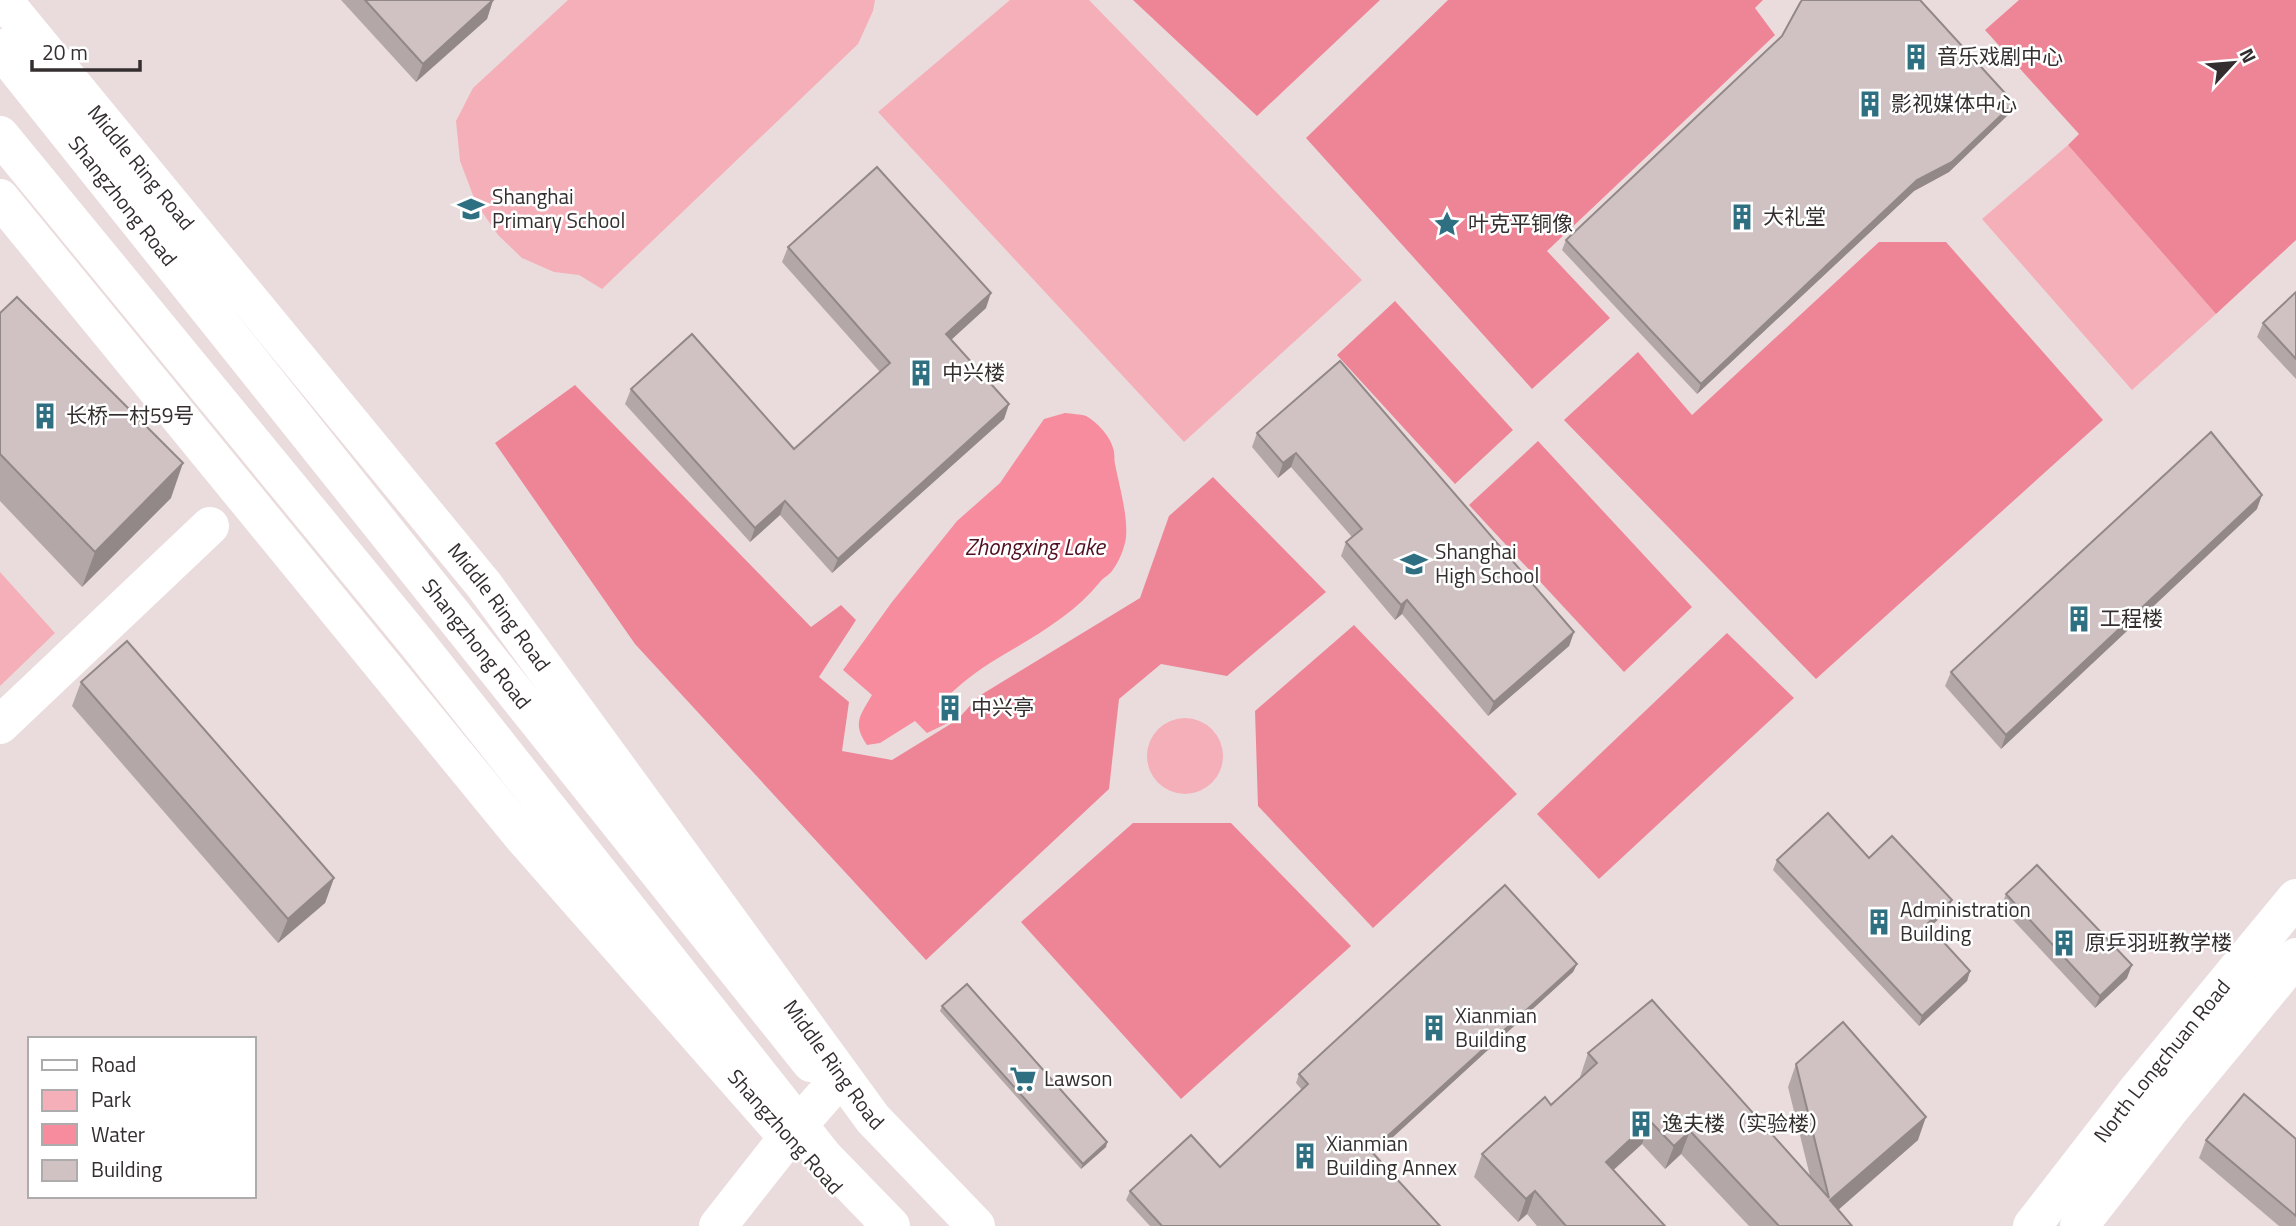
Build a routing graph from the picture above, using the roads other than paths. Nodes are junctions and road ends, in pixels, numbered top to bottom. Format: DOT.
graph roads {
  1 [pos="3,0"];
  2 [pos="0,47"];
  3 [pos="0,135"];
  4 [pos="0,198"];
  5 [pos="210,526"];
  6 [pos="0,725"];
  7 [pos="2296,898"];
  8 [pos="2296,957"];
  9 [pos="831,1088"];
  10 [pos="788,1137"];
  11 [pos="718,1226"];
  12 [pos="871,1226"];
  13 [pos="891,1226"];
  14 [pos="966,1226"];
  15 [pos="976,1226"];
  16 [pos="2032,1226"];
  17 [pos="2079,1226"];
  1 -- 15 [label="main road, Middle Ring Road"];
  2 -- 9 [label="main road, Shangzhong Road"];
  3 -- 13 [label="main road"];
  4 -- 10 [label="main road, Shangzhong Road"];
  5 -- 6 [label="main road"];
  7 -- 16 [label="main road, North Longchuan Road"];
  8 -- 17 [label="main road, North Longchuan Road"];
  9 -- 10 [label="main road"];
  9 -- 14 [label="main road, Shangzhong Road"];
  10 -- 11 [label="main road"];
  10 -- 12 [label="main road, Shangzhong Road"];
}
